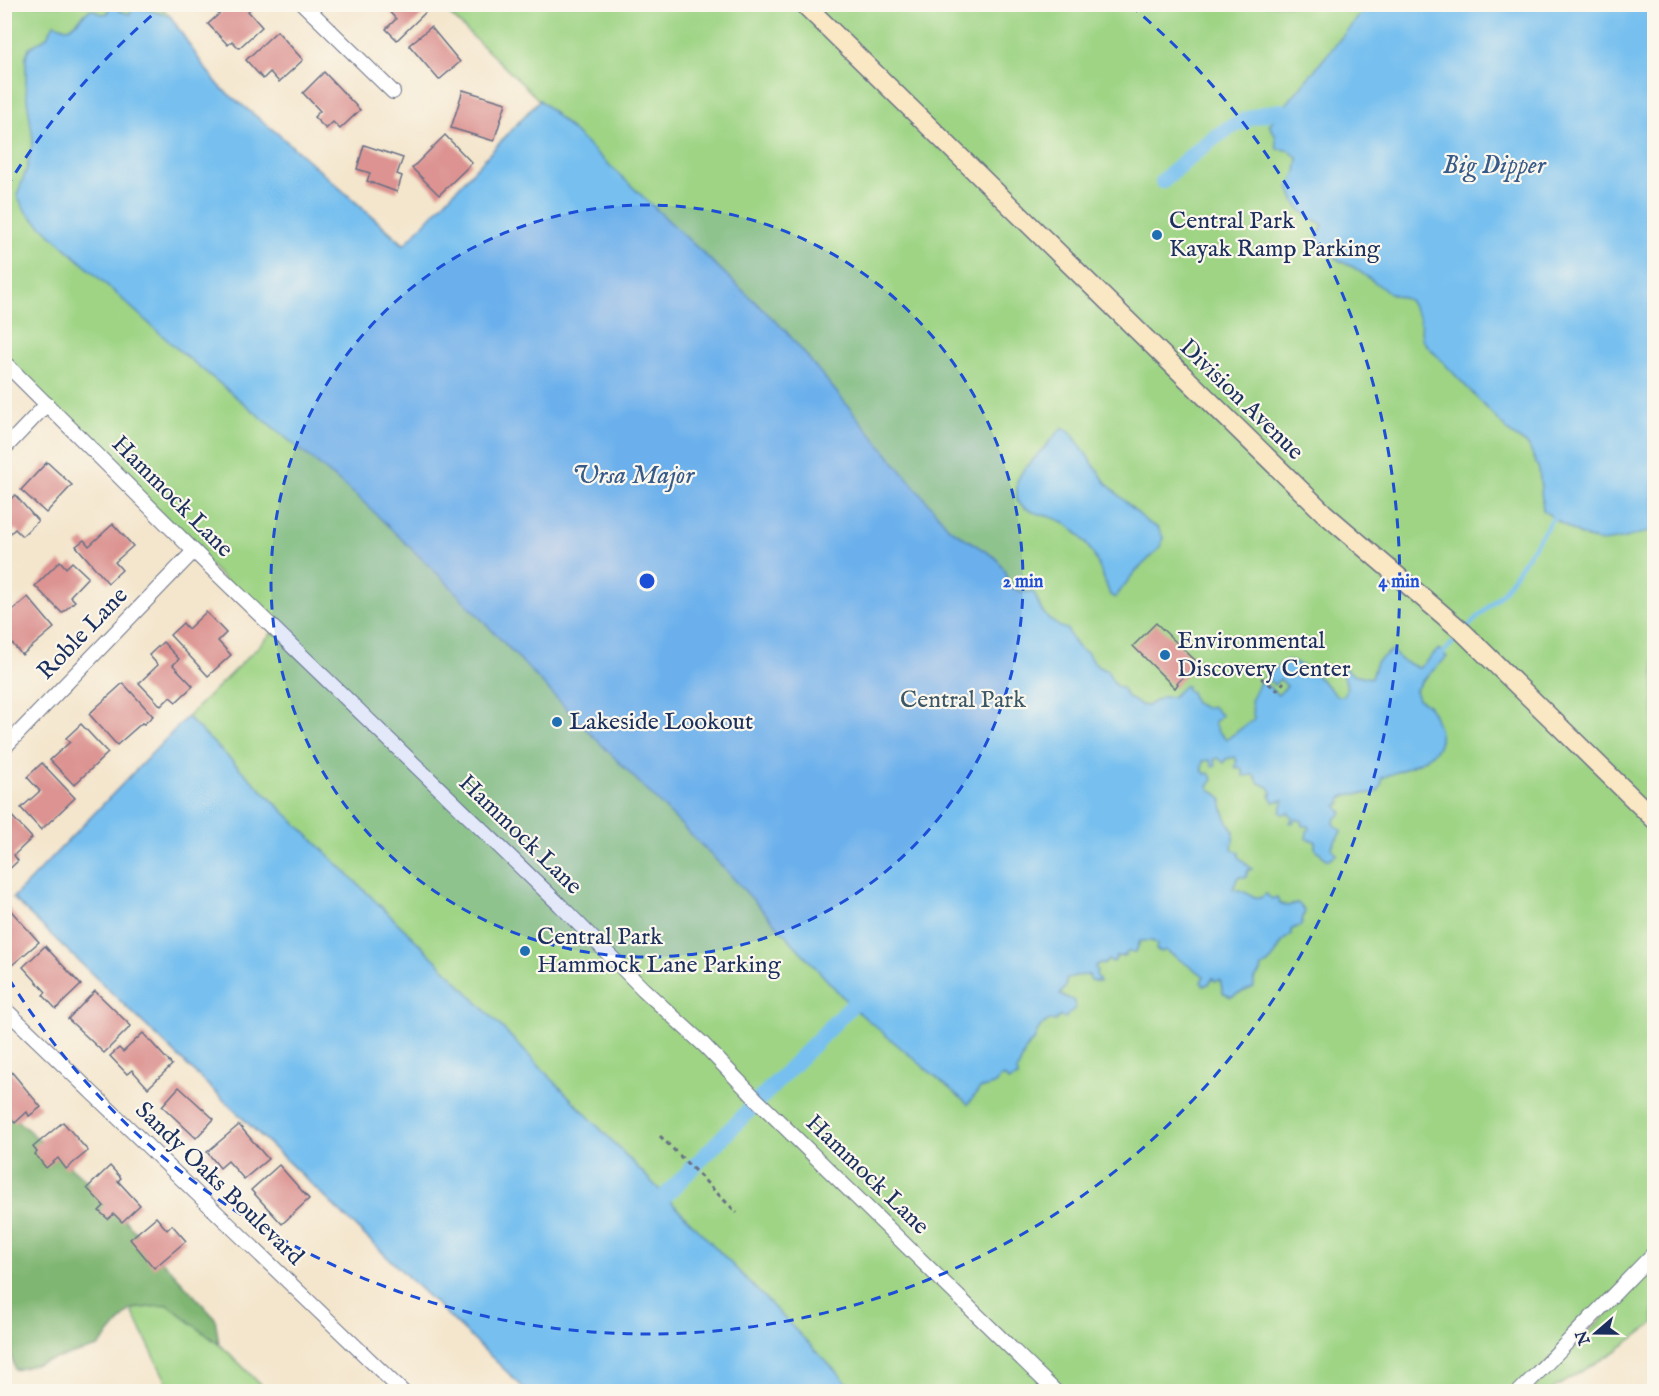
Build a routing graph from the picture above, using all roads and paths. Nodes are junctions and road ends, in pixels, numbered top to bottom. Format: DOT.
graph roads {
  1 [pos="303,4"];
  2 [pos="804,4"];
  3 [pos="393,92"];
  4 [pos="4,362"];
  5 [pos="47,404"];
  6 [pos="4,449"];
  7 [pos="194,551"];
  8 [pos="1261,678"];
  9 [pos="1284,682"];
  10 [pos="4,748"];
  11 [pos="1654,819"];
  12 [pos="4,1008"];
  13 [pos="660,1136"];
  14 [pos="737,1213"];
  15 [pos="1654,1253"];
  16 [pos="403,1392"];
  17 [pos="1056,1392"];
  18 [pos="1519,1392"];
  1 -- 3 [label="street"];
  2 -- 11 [label="street, Division Avenue"];
  4 -- 5 [label="street, Hammock Lane"];
  5 -- 6 [label="street"];
  5 -- 7 [label="street, Hammock Lane"];
  7 -- 10 [label="street, Roble Lane"];
  7 -- 17 [label="street, Hammock Lane"];
  8 -- 9 [label="path"];
  12 -- 16 [label="street, Sandy Oaks Boulevard"];
  13 -- 14 [label="path"];
  15 -- 18 [label="street"];
}
